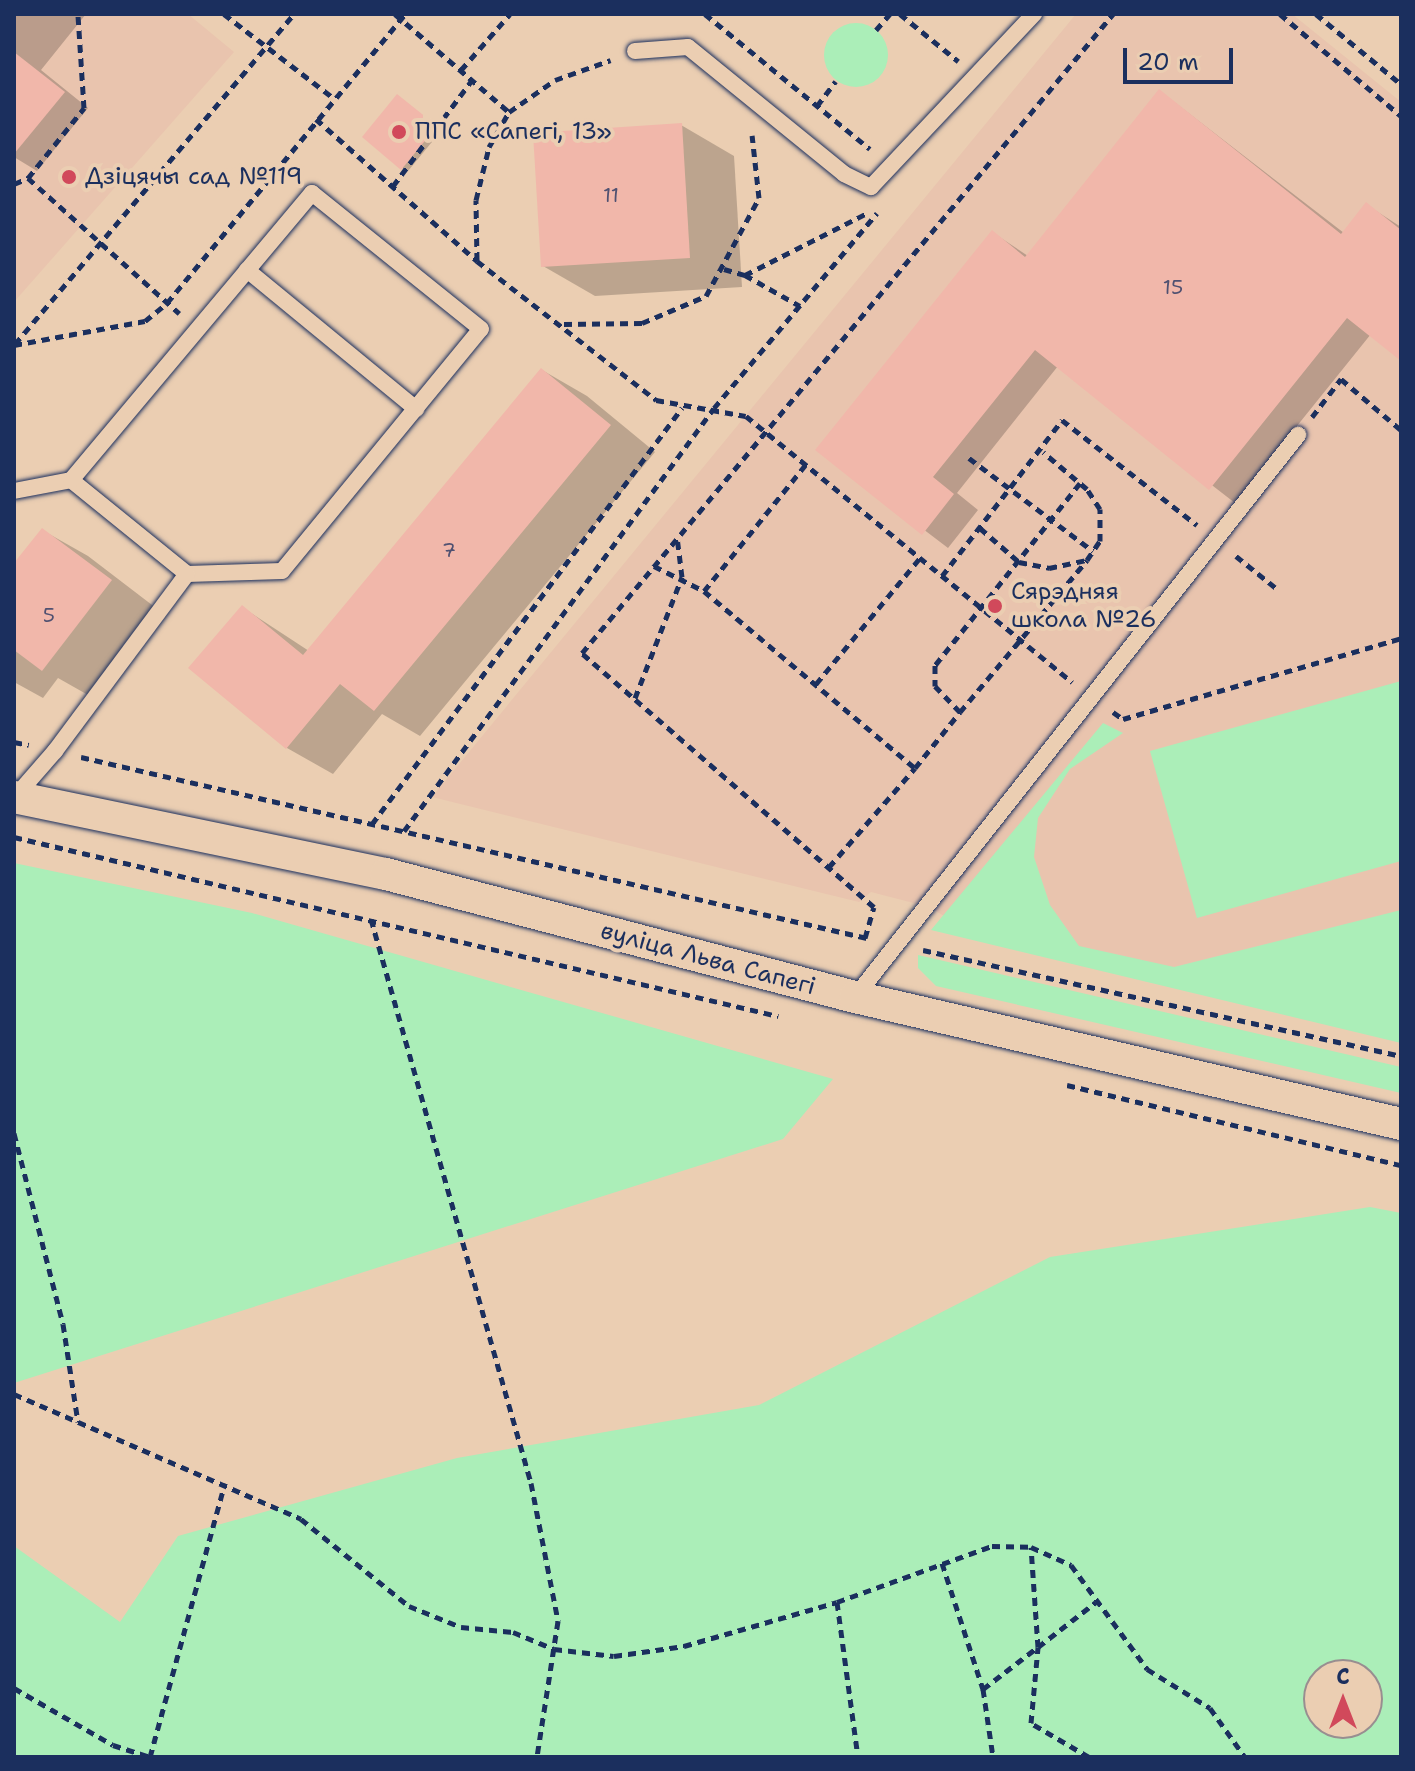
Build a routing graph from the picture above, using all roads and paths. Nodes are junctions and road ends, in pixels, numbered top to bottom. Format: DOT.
graph roads {
  1 [pos="78,14"];
  2 [pos="224,14"];
  3 [pos="294,14"];
  4 [pos="395,14"];
  5 [pos="510,14"];
  6 [pos="705,14"];
  7 [pos="890,14"];
  8 [pos="900,14"];
  9 [pos="1034,14"];
  10 [pos="1113,14"];
  11 [pos="1280,14"];
  12 [pos="1316,14"];
  13 [pos="403,16"];
  14 [pos="876,30"];
  15 [pos="264,47"];
  16 [pos="635,51"];
  17 [pos="966,68"];
  18 [pos="461,70"];
  19 [pos="472,80"];
  20 [pos="836,81"];
  21 [pos="1399,81"];
  22 [pos="332,97"];
  23 [pos="749,99"];
  24 [pos="817,106"];
  25 [pos="509,112"];
  26 [pos="1401,116"];
  27 [pos="316,119"];
  28 [pos="877,154"];
  29 [pos="28,178"];
  30 [pos="14,184"];
  31 [pos="393,186"];
  32 [pos="98,241"];
  33 [pos="477,261"];
  34 [pos="724,269"];
  35 [pos="247,270"];
  36 [pos="745,275"];
  37 [pos="167,303"];
  38 [pos="800,306"];
  39 [pos="563,324"];
  40 [pos="198,329"];
  41 [pos="14,345"];
  42 [pos="682,408"];
  43 [pos="714,408"];
  44 [pos="416,409"];
  45 [pos="1401,430"];
  46 [pos="766,432"];
  47 [pos="1298,435"];
  48 [pos="1043,452"];
  49 [pos="969,458"];
  50 [pos="806,464"];
  51 [pos="71,480"];
  52 [pos="1080,483"];
  53 [pos="1011,490"];
  54 [pos="14,491"];
  55 [pos="1049,520"];
  56 [pos="980,528"];
  57 [pos="677,538"];
  58 [pos="1215,539"];
  59 [pos="1093,551"];
  60 [pos="920,557"];
  61 [pos="1087,560"];
  62 [pos="1019,562"];
  63 [pos="654,566"];
  64 [pos="187,574"];
  65 [pos="942,576"];
  66 [pos="682,577"];
  67 [pos="1276,588"];
  68 [pos="704,591"];
  69 [pos="981,607"];
  70 [pos="1401,638"];
  71 [pos="1019,639"];
  72 [pos="816,684"];
  73 [pos="1089,696"];
  74 [pos="635,698"];
  75 [pos="960,712"];
  76 [pos="14,742"];
  77 [pos="55,751"];
  78 [pos="915,768"];
  79 [pos="14,797"];
  80 [pos="372,824"];
  81 [pos="404,831"];
  82 [pos="14,837"];
  83 [pos="829,867"];
  84 [pos="371,918"];
  85 [pos="865,938"];
  86 [pos="895,944"];
  87 [pos="855,997"];
  88 [pos="786,1018"];
  89 [pos="1401,1056"];
  90 [pos="1063,1084"];
  91 [pos="1401,1124"];
  92 [pos="14,1133"];
  93 [pos="1401,1165"];
  94 [pos="14,1394"];
  95 [pos="79,1423"];
  96 [pos="225,1483"];
  97 [pos="1031,1547"];
  98 [pos="942,1563"];
  99 [pos="837,1602"];
  100 [pos="1096,1602"];
  101 [pos="1038,1647"];
  102 [pos="554,1649"];
  103 [pos="14,1688"];
  104 [pos="983,1689"];
  105 [pos="150,1757"];
  106 [pos="537,1757"];
  107 [pos="858,1757"];
  108 [pos="993,1757"];
  109 [pos="1089,1757"];
  110 [pos="1245,1757"];
  1 -- 29 [label="path"];
  2 -- 15 [label="path"];
  3 -- 15 [label="path"];
  4 -- 13 [label="path"];
  5 -- 18 [label="path"];
  6 -- 24 [label="path"];
  7 -- 14 [label="path"];
  8 -- 17 [label="path"];
  9 -- 23 [label="lane"];
  10 -- 46 [label="path"];
  11 -- 26 [label="path"];
  12 -- 21 [label="path"];
  13 -- 18 [label="path"];
  13 -- 22 [label="path"];
  15 -- 22 [label="path"];
  15 -- 32 [label="path"];
  16 -- 23 [label="lane"];
  16 -- 25 [label="path"];
  18 -- 19 [label="path"];
  19 -- 25 [label="path"];
  19 -- 31 [label="path"];
  20 -- 24 [label="path"];
  22 -- 27 [label="path"];
  23 -- 34 [label="path"];
  24 -- 28 [label="path"];
  25 -- 33 [label="path"];
  27 -- 31 [label="path"];
  27 -- 37 [label="path"];
  29 -- 30 [label="path"];
  29 -- 32 [label="path"];
  31 -- 33 [label="path"];
  32 -- 37 [label="path"];
  32 -- 41 [label="path"];
  33 -- 39 [label="path"];
  34 -- 36 [label="path"];
  34 -- 39 [label="path"];
  35 -- 40 [label="lane"];
  35 -- 44 [label="lane"];
  35 -- 44 [label="lane"];
  36 -- 38 [label="path"];
  36 -- 38 [label="path"];
  37 -- 40 [label="path"];
  37 -- 41 [label="path"];
  38 -- 43 [label="path"];
  39 -- 42 [label="path"];
  40 -- 51 [label="lane"];
  42 -- 43 [label="path"];
  42 -- 80 [label="path"];
  43 -- 46 [label="path"];
  43 -- 81 [label="path"];
  44 -- 64 [label="lane"];
  45 -- 47 [label="path"];
  46 -- 50 [label="path"];
  46 -- 57 [label="path"];
  47 -- 58 [label="lane"];
  48 -- 52 [label="path"];
  48 -- 53 [label="path"];
  48 -- 58 [label="path"];
  49 -- 53 [label="path"];
  50 -- 60 [label="path"];
  50 -- 68 [label="path"];
  51 -- 54 [label="lane"];
  51 -- 64 [label="lane"];
  52 -- 55 [label="path"];
  52 -- 59 [label="path"];
  53 -- 55 [label="path"];
  53 -- 56 [label="path"];
  55 -- 59 [label="path"];
  55 -- 62 [label="path"];
  56 -- 62 [label="path"];
  56 -- 65 [label="path"];
  57 -- 63 [label="path"];
  57 -- 66 [label="path"];
  58 -- 67 [label="path"];
  58 -- 73 [label="lane"];
  59 -- 61 [label="path"];
  60 -- 65 [label="path"];
  60 -- 72 [label="path"];
  61 -- 62 [label="path"];
  61 -- 71 [label="path"];
  62 -- 69 [label="path"];
  63 -- 66 [label="path"];
  63 -- 74 [label="path"];
  64 -- 77 [label="lane"];
  65 -- 69 [label="path"];
  66 -- 68 [label="path"];
  66 -- 74 [label="path"];
  68 -- 72 [label="path"];
  69 -- 71 [label="path"];
  69 -- 75 [label="path"];
  70 -- 73 [label="path"];
  71 -- 73 [label="path"];
  71 -- 75 [label="path"];
  72 -- 78 [label="path"];
  73 -- 86 [label="lane"];
  74 -- 83 [label="path"];
  75 -- 78 [label="path"];
  76 -- 77 [label="path"];
  77 -- 79 [label="lane"];
  77 -- 80 [label="path"];
  78 -- 83 [label="path"];
  79 -- 87 [label="street, вуліца Льва Сапегі"];
  80 -- 81 [label="path"];
  81 -- 85 [label="path"];
  82 -- 84 [label="path"];
  83 -- 85 [label="path"];
  84 -- 88 [label="path"];
  84 -- 102 [label="path"];
  85 -- 86 [label="path"];
  86 -- 87 [label="lane"];
  86 -- 89 [label="path"];
  87 -- 91 [label="street, вуліца Льва Сапегі"];
  90 -- 93 [label="path"];
  92 -- 95 [label="path"];
  94 -- 95 [label="path"];
  95 -- 96 [label="path"];
  96 -- 102 [label="path"];
  96 -- 105 [label="path"];
  97 -- 98 [label="path"];
  97 -- 100 [label="path"];
  97 -- 101 [label="path"];
  98 -- 99 [label="path"];
  98 -- 104 [label="path"];
  99 -- 102 [label="path"];
  99 -- 107 [label="path"];
  100 -- 101 [label="path"];
  100 -- 110 [label="path"];
  101 -- 104 [label="path"];
  101 -- 109 [label="path"];
  102 -- 106 [label="path"];
  103 -- 105 [label="path"];
  104 -- 108 [label="path"];
}
